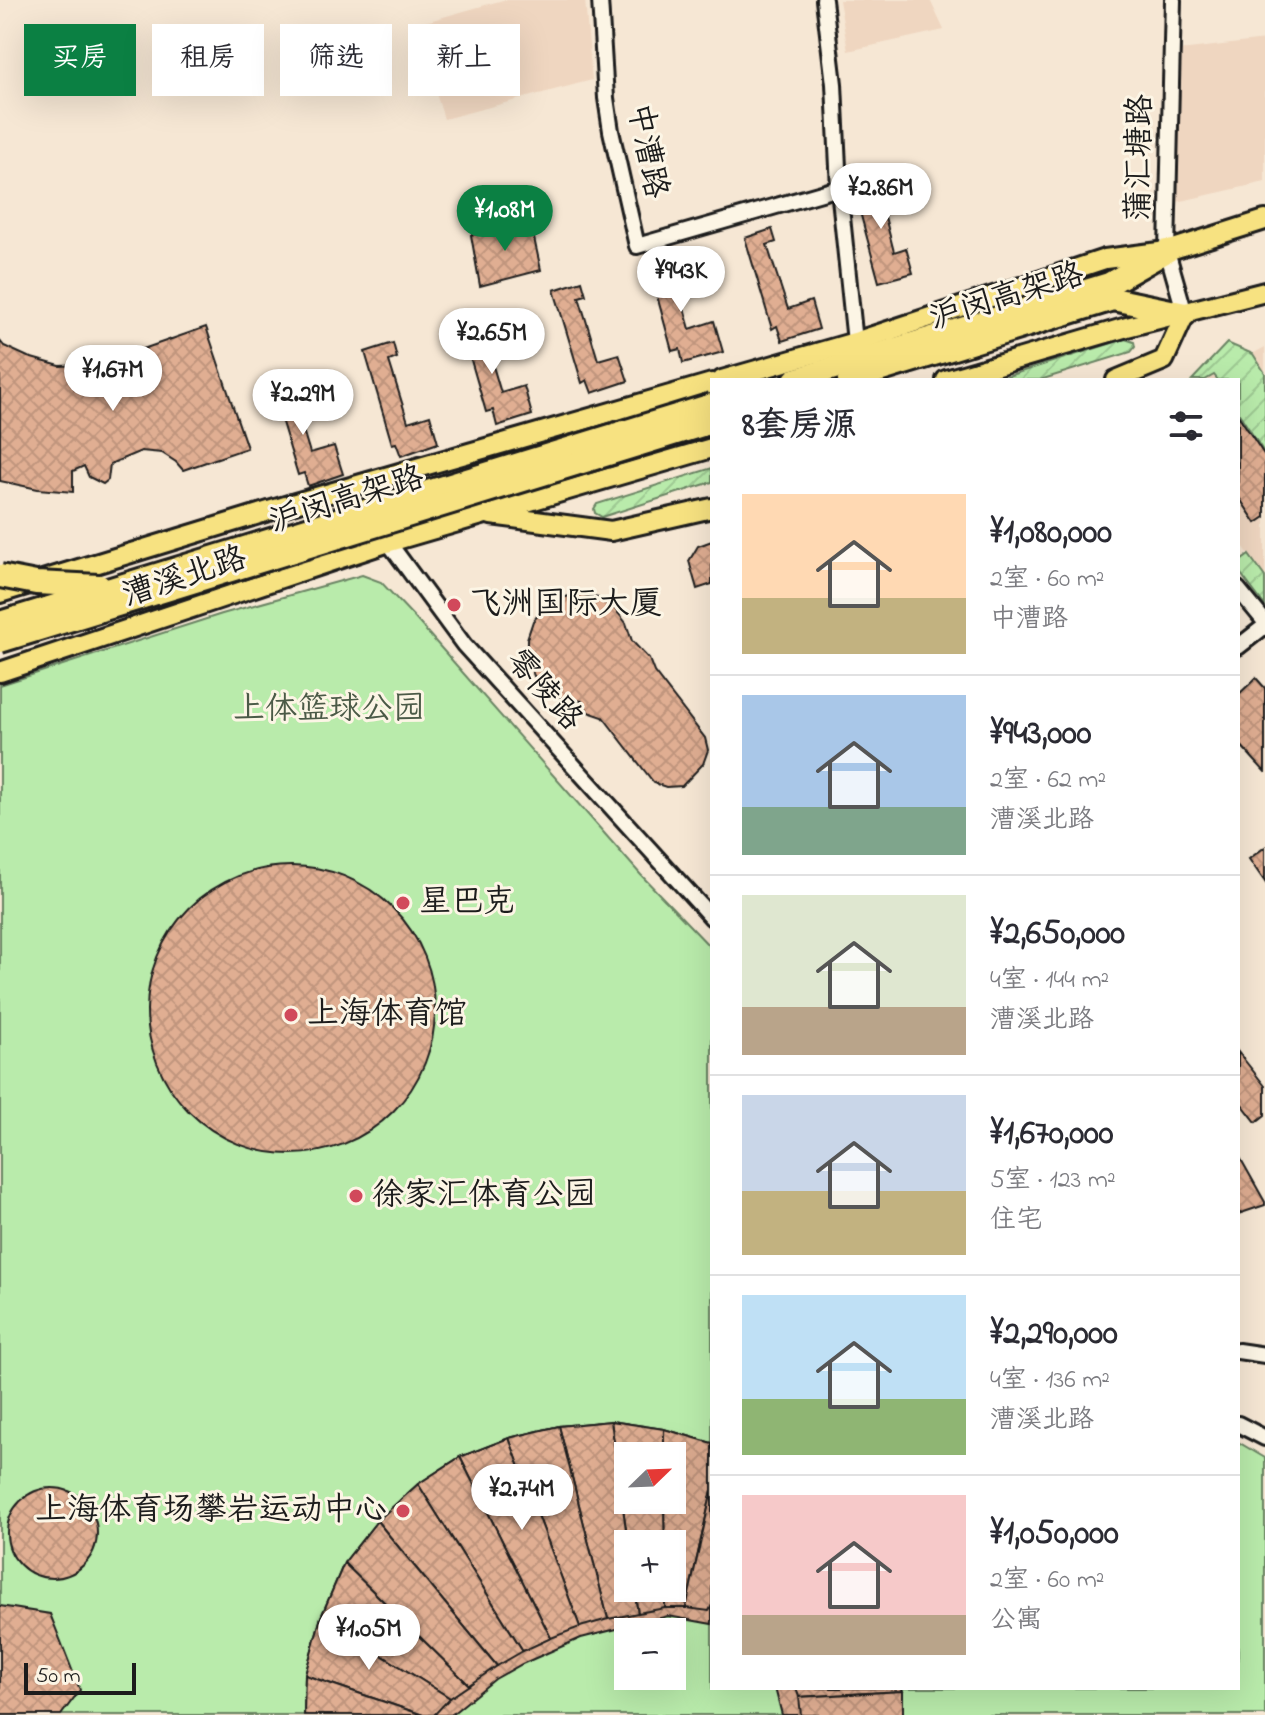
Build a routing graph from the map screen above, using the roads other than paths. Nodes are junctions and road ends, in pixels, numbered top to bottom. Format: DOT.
graph roads {
  1 [pos="600,0"];
  2 [pos="824,0"];
  3 [pos="1173,0"];
  4 [pos="839,188"];
  5 [pos="1265,220"];
  6 [pos="1167,251"];
  7 [pos="1111,291"];
  8 [pos="1265,292"];
  9 [pos="1185,314"];
  10 [pos="855,342"];
  11 [pos="729,378"];
  12 [pos="802,378"];
  13 [pos="855,378"];
  14 [pos="953,378"];
  15 [pos="1121,378"];
  16 [pos="710,384"];
  17 [pos="710,406"];
  18 [pos="710,423"];
  19 [pos="710,449"];
  20 [pos="359,484"];
  21 [pos="710,508"];
  22 [pos="485,515"];
  23 [pos="386,543"];
  24 [pos="0,576"];
  25 [pos="144,580"];
  26 [pos="0,592"];
  27 [pos="1240,592"];
  28 [pos="0,623"];
  29 [pos="1265,624"];
  30 [pos="0,641"];
  31 [pos="1240,645"];
  32 [pos="0,672"];
  33 [pos="710,916"];
  34 [pos="1240,1351"];
  35 [pos="1265,1355"];
  36 [pos="1240,1425"];
  37 [pos="1265,1438"];
  1 -- 4 [label="street, 中漕路"];
  2 -- 4 [label="street"];
  3 -- 6 [label="street, 蒲汇塘路"];
  4 -- 10 [label="street"];
  5 -- 6 [label="main road"];
  6 -- 7 [label="highway, 沪闵高架路"];
  6 -- 9 [label="street, 蒲汇塘路"];
  6 -- 10 [label="main road"];
  7 -- 9 [label="highway, 沪闵高架路"];
  7 -- 12 [label="highway"];
  7 -- 13 [label="highway, 沪闵高架路"];
  8 -- 9 [label="main road"];
  9 -- 14 [label="main road"];
  9 -- 15 [label="main road"];
  10 -- 11 [label="main road"];
  16 -- 20 [label="main road, 漕溪北路"];
  17 -- 25 [label="highway, bridge"];
  18 -- 30 [label="highway, 沪闵高架路, bridge"];
  19 -- 22 [label="main road, 漕溪北路"];
  20 -- 23 [label="street, 零陵路"];
  20 -- 26 [label="main road, 漕溪北路"];
  21 -- 22 [label="main road"];
  22 -- 23 [label="main road, 漕溪北路"];
  23 -- 32 [label="main road, 漕溪北路"];
  23 -- 33 [label="street, 零陵路"];
  24 -- 25 [label="highway, bridge"];
  25 -- 28 [label="highway, bridge"];
  27 -- 29 [label="street"];
  29 -- 31 [label="street"];
  34 -- 35 [label="street"];
  36 -- 37 [label="street"];
}
